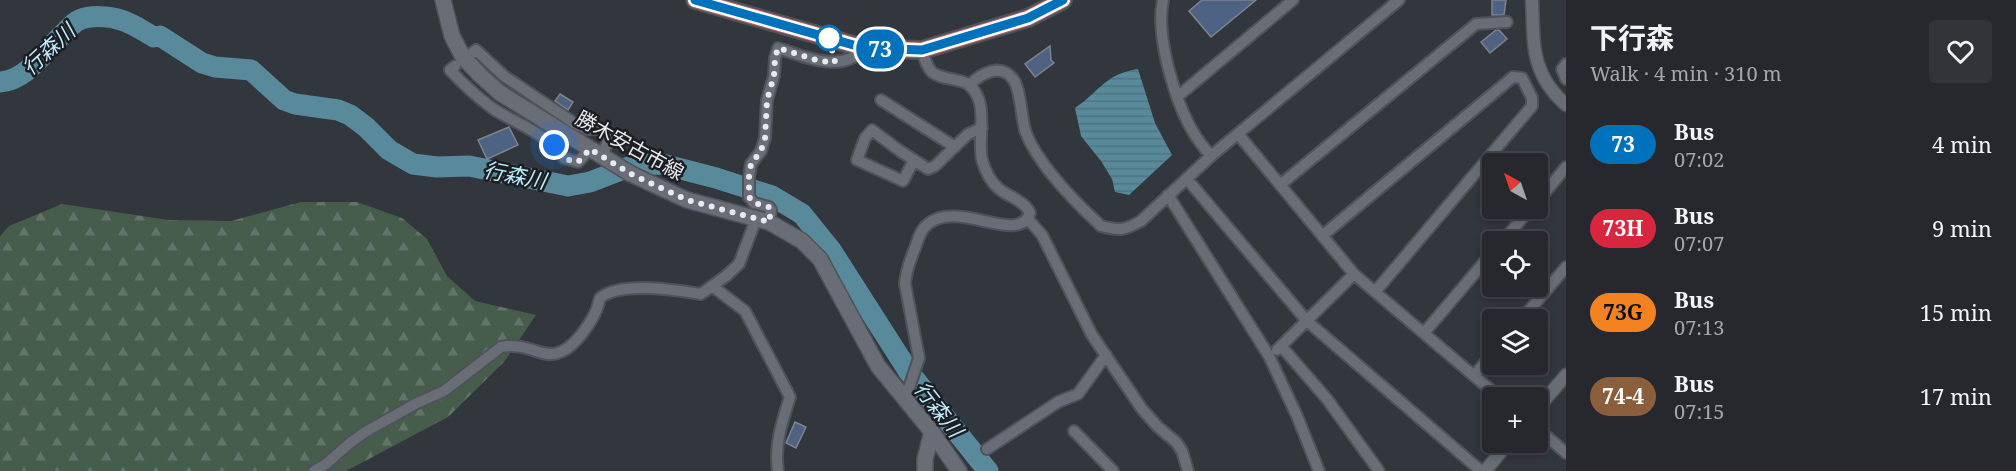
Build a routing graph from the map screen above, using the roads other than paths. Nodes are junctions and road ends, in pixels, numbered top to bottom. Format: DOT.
graph roads {
  1 [pos="443,0"];
  2 [pos="695,0"];
  3 [pos="1063,0"];
  4 [pos="1163,0"];
  5 [pos="1293,0"];
  6 [pos="1399,0"];
  7 [pos="1532,0"];
  8 [pos="1507,22"];
  9 [pos="864,48"];
  10 [pos="922,50"];
  11 [pos="472,54"];
  12 [pos="1566,64"];
  13 [pos="455,66"];
  14 [pos="1566,79"];
  15 [pos="969,85"];
  16 [pos="1177,97"];
  17 [pos="881,100"];
  18 [pos="1566,105"];
  19 [pos="982,129"];
  20 [pos="1238,134"];
  21 [pos="955,147"];
  22 [pos="598,154"];
  23 [pos="1211,156"];
  24 [pos="914,160"];
  25 [pos="1566,167"];
  26 [pos="1187,178"];
  27 [pos="1280,185"];
  28 [pos="1548,189"];
  29 [pos="1168,195"];
  30 [pos="1028,219"];
  31 [pos="1522,219"];
  32 [pos="762,220"];
  33 [pos="1511,231"];
  34 [pos="1322,236"];
  35 [pos="1482,265"];
  36 [pos="1566,267"];
  37 [pos="1354,274"];
  38 [pos="712,286"];
  39 [pos="1375,292"];
  40 [pos="1530,309"];
  41 [pos="1307,321"];
  42 [pos="1424,333"];
  43 [pos="1282,347"];
  44 [pos="1106,355"];
  45 [pos="1269,356"];
  46 [pos="1482,366"];
  47 [pos="1566,375"];
  48 [pos="1474,376"];
  49 [pos="1487,387"];
  50 [pos="1548,396"];
  51 [pos="903,397"];
  52 [pos="1074,431"];
  53 [pos="932,432"];
  54 [pos="1548,438"];
  55 [pos="987,449"];
  56 [pos="1499,453"];
  57 [pos="1566,453"];
  58 [pos="314,471"];
  59 [pos="778,471"];
  60 [pos="925,471"];
  61 [pos="959,471"];
  62 [pos="1113,471"];
  63 [pos="1188,471"];
  64 [pos="1319,471"];
  65 [pos="1378,471"];
  66 [pos="1483,471"];
  1 -- 22 [label="main road, 勝木安古市線"];
  2 -- 9 [label="highway"];
  3 -- 10 [label="highway"];
  4 -- 16 [label="street"];
  5 -- 16 [label="street"];
  6 -- 20 [label="street"];
  7 -- 18 [label="street"];
  8 -- 27 [label="street"];
  9 -- 10 [label="highway"];
  9 -- 32 [label="street"];
  10 -- 15 [label="street"];
  11 -- 22 [label="street"];
  12 -- 14 [label="street"];
  13 -- 22 [label="street"];
  15 -- 19 [label="street"];
  15 -- 29 [label="street"];
  16 -- 23 [label="street"];
  17 -- 21 [label="street"];
  19 -- 21 [label="street"];
  19 -- 30 [label="street"];
  20 -- 23 [label="street"];
  20 -- 27 [label="street"];
  21 -- 24 [label="street"];
  22 -- 32 [label="main road, 勝木安古市線"];
  23 -- 26 [label="street"];
  24 -- 24 [label="street"];
  25 -- 28 [label="street"];
  26 -- 29 [label="street"];
  26 -- 41 [label="street"];
  27 -- 34 [label="street"];
  29 -- 45 [label="street"];
  30 -- 44 [label="street"];
  30 -- 51 [label="street"];
  31 -- 33 [label="street"];
  32 -- 38 [label="street"];
  32 -- 51 [label="main road, 勝木安古市線"];
  34 -- 37 [label="street"];
  34 -- 39 [label="street"];
  35 -- 42 [label="street"];
  36 -- 40 [label="street"];
  37 -- 39 [label="street"];
  37 -- 41 [label="street"];
  38 -- 58 [label="street"];
  38 -- 59 [label="street"];
  39 -- 42 [label="street"];
  41 -- 43 [label="street"];
  41 -- 66 [label="street"];
  42 -- 48 [label="street"];
  43 -- 45 [label="street"];
  43 -- 65 [label="street"];
  44 -- 55 [label="street"];
  44 -- 63 [label="street"];
  45 -- 64 [label="street"];
  46 -- 48 [label="street"];
  47 -- 50 [label="street"];
  48 -- 49 [label="street"];
  51 -- 53 [label="main road, 勝木安古市線"];
  52 -- 62 [label="street"];
  53 -- 60 [label="main road"];
  53 -- 61 [label="main road, 勝木安古市線"];
  54 -- 57 [label="street"];
  56 -- 66 [label="street"];
}
